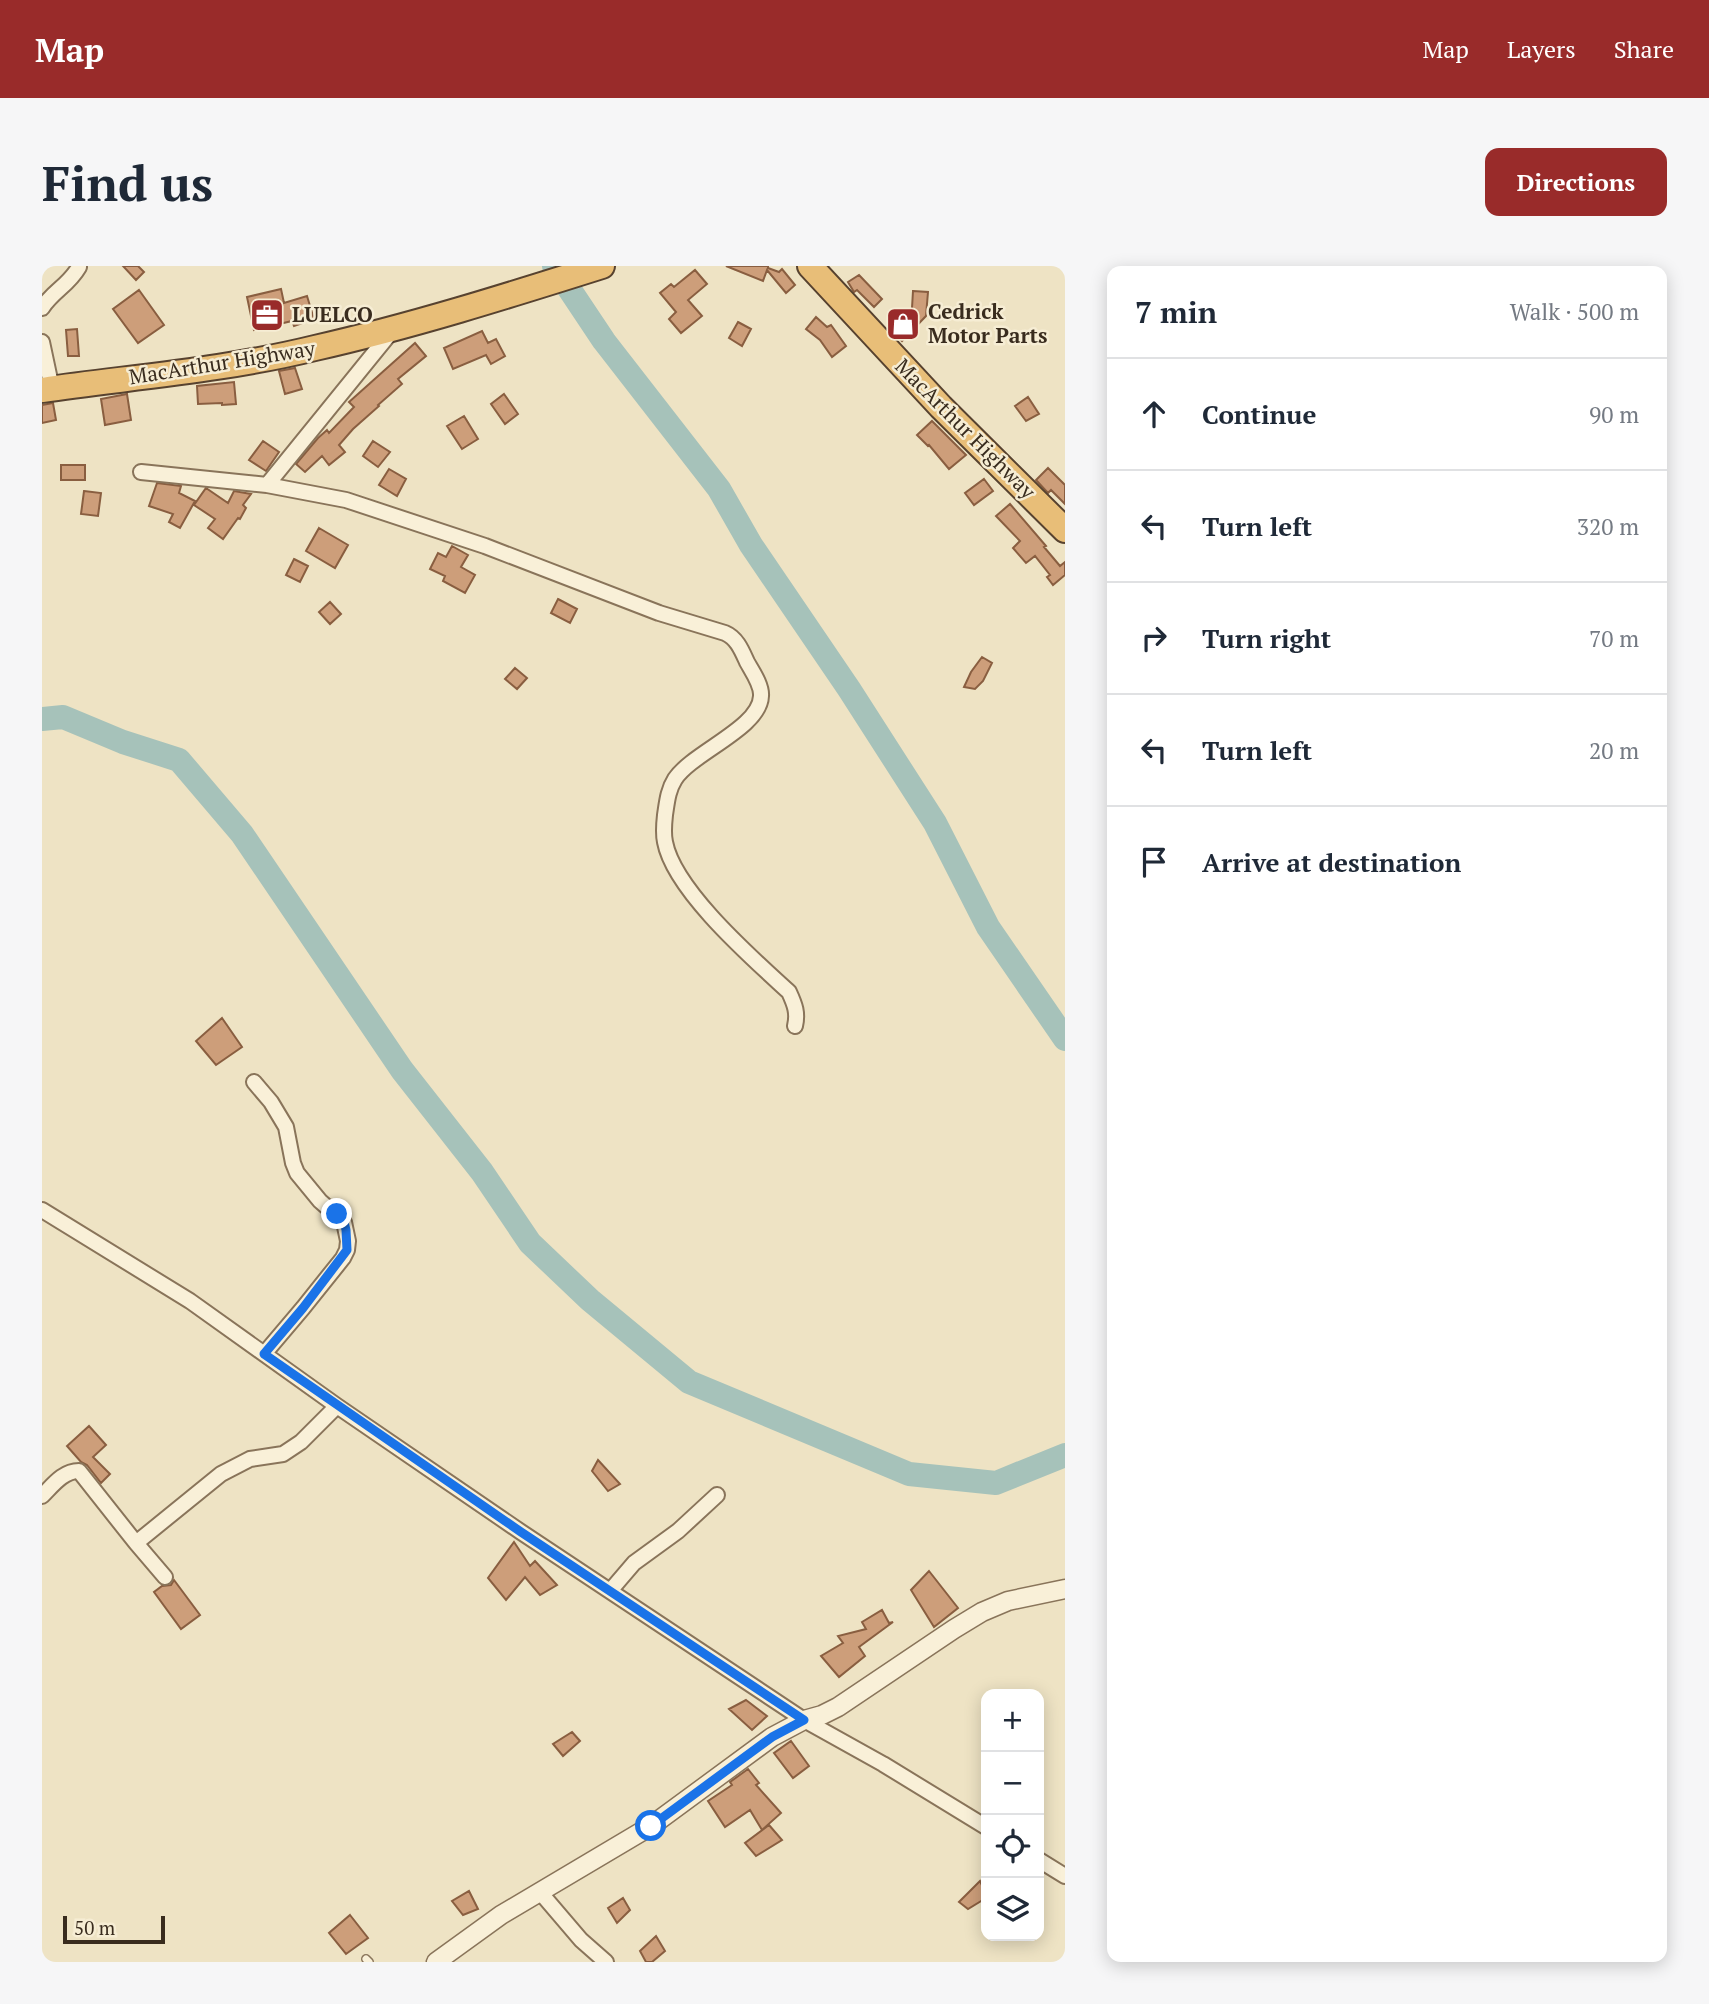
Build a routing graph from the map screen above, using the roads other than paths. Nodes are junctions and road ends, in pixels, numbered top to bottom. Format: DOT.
graph roads {
  1 [pos="602,266"];
  2 [pos="810,266"];
  3 [pos="79,267"];
  4 [pos="42,308"];
  5 [pos="395,328"];
  6 [pos="42,342"];
  7 [pos="47,390"];
  8 [pos="141,472"];
  9 [pos="267,485"];
  10 [pos="1065,530"];
  11 [pos="795,1026"];
  12 [pos="254,1082"];
  13 [pos="42,1210"];
  14 [pos="264,1354"];
  15 [pos="337,1406"];
  16 [pos="717,1495"];
  17 [pos="42,1496"];
  18 [pos="136,1543"];
  19 [pos="165,1577"];
  20 [pos="1065,1589"];
  21 [pos="610,1591"];
  22 [pos="804,1720"];
  23 [pos="981,1824"];
  24 [pos="1044,1863"];
  25 [pos="1065,1876"];
  26 [pos="540,1892"];
  27 [pos="436,1962"];
  28 [pos="606,1962"];
  1 -- 5 [label="highway, MacArthur Highway"];
  2 -- 10 [label="highway, MacArthur Highway"];
  3 -- 4 [label="street"];
  5 -- 7 [label="highway, MacArthur Highway"];
  5 -- 9 [label="street"];
  6 -- 7 [label="street"];
  8 -- 9 [label="street"];
  9 -- 11 [label="street"];
  12 -- 14 [label="street"];
  13 -- 14 [label="street"];
  14 -- 15 [label="street"];
  15 -- 18 [label="street"];
  15 -- 21 [label="street"];
  16 -- 21 [label="street"];
  17 -- 18 [label="street"];
  18 -- 19 [label="street"];
  20 -- 22 [label="street"];
  21 -- 22 [label="street"];
  22 -- 23 [label="street"];
  22 -- 26 [label="street"];
  24 -- 25 [label="street"];
  26 -- 27 [label="street"];
  26 -- 28 [label="street"];
}
